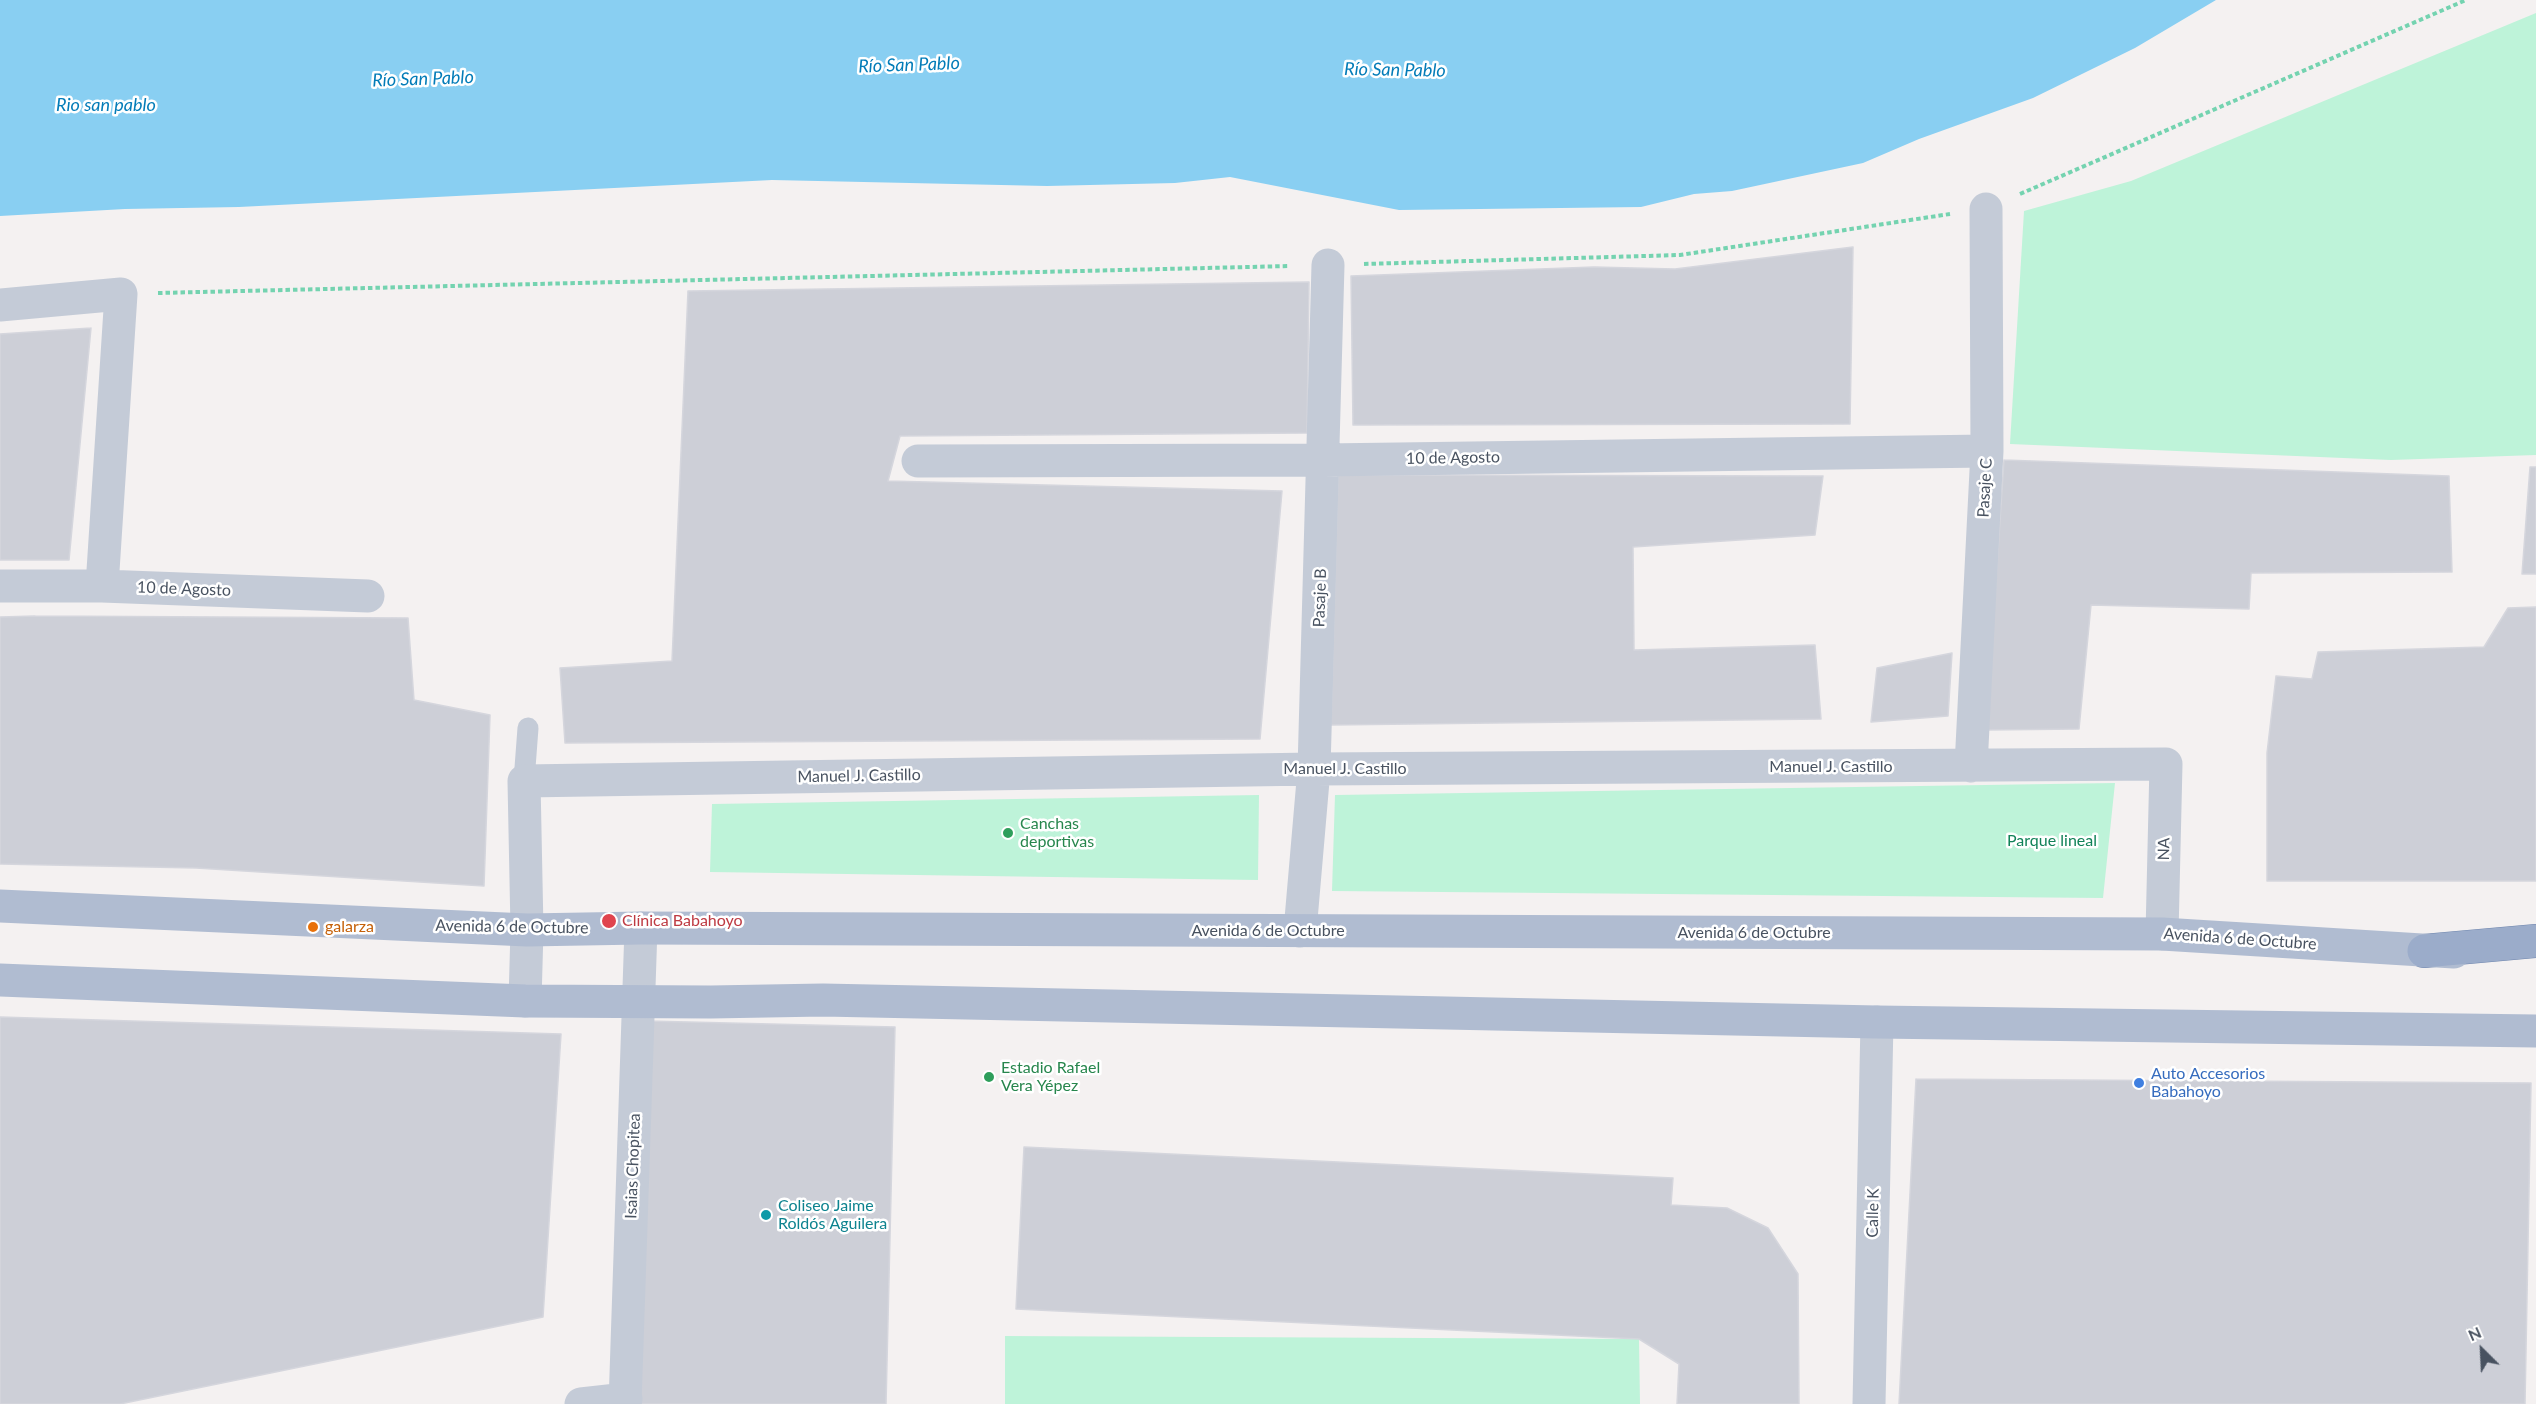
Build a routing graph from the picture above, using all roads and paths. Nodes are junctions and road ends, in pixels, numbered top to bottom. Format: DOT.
graph roads {
  1 [pos="1986,209"];
  2 [pos="1328,265"];
  3 [pos="0,305"];
  4 [pos="1987,451"];
  5 [pos="1324,460"];
  6 [pos="918,461"];
  7 [pos="0,586"];
  8 [pos="102,586"];
  9 [pos="368,596"];
  10 [pos="528,728"];
  11 [pos="2166,764"];
  12 [pos="1971,766"];
  13 [pos="1314,769"];
  14 [pos="524,781"];
  15 [pos="0,906"];
  16 [pos="640,928"];
  17 [pos="527,930"];
  18 [pos="1300,931"];
  19 [pos="2162,934"];
  20 [pos="2536,941"];
  21 [pos="2424,951"];
  22 [pos="2536,953"];
  23 [pos="0,980"];
  24 [pos="525,1001"];
  25 [pos="638,1001"];
  26 [pos="1877,1022"];
  27 [pos="2536,1031"];
  28 [pos="626,1401"];
  29 [pos="581,1404"];
  30 [pos="1869,1404"];
  1 -- 4 [label="street, Pasaje C"];
  2 -- 5 [label="street, Pasaje B"];
  3 -- 8 [label="street"];
  4 -- 5 [label="street, 10 de Agosto"];
  4 -- 12 [label="street, Pasaje C"];
  5 -- 6 [label="street, 10 de Agosto"];
  5 -- 13 [label="street, Pasaje B"];
  7 -- 8 [label="street, 10 de Agosto"];
  8 -- 9 [label="street, 10 de Agosto"];
  10 -- 14 [label="lane"];
  11 -- 12 [label="street, Manuel J. Castillo"];
  11 -- 19 [label="street, NA"];
  12 -- 13 [label="street, Manuel J. Castillo"];
  13 -- 14 [label="street, Manuel J. Castillo"];
  13 -- 18 [label="street, Pasaje B"];
  14 -- 17 [label="street"];
  15 -- 17 [label="main road, Avenida 6 de Octubre"];
  16 -- 17 [label="main road, Avenida 6 de Octubre"];
  16 -- 18 [label="main road, Avenida 6 de Octubre"];
  16 -- 25 [label="street, Isaias Chopitea"];
  17 -- 24 [label="street"];
  18 -- 19 [label="main road, Avenida 6 de Octubre"];
  19 -- 21 [label="main road, Avenida 6 de Octubre"];
  20 -- 21 [label="highway"];
  21 -- 22 [label="main road, Avenida 6 de Octubre"];
  23 -- 24 [label="main road"];
  24 -- 25 [label="main road"];
  25 -- 26 [label="main road"];
  25 -- 28 [label="street, Isaias Chopitea"];
  26 -- 27 [label="main road"];
  26 -- 30 [label="street, Calle K"];
  28 -- 29 [label="street"];
}
